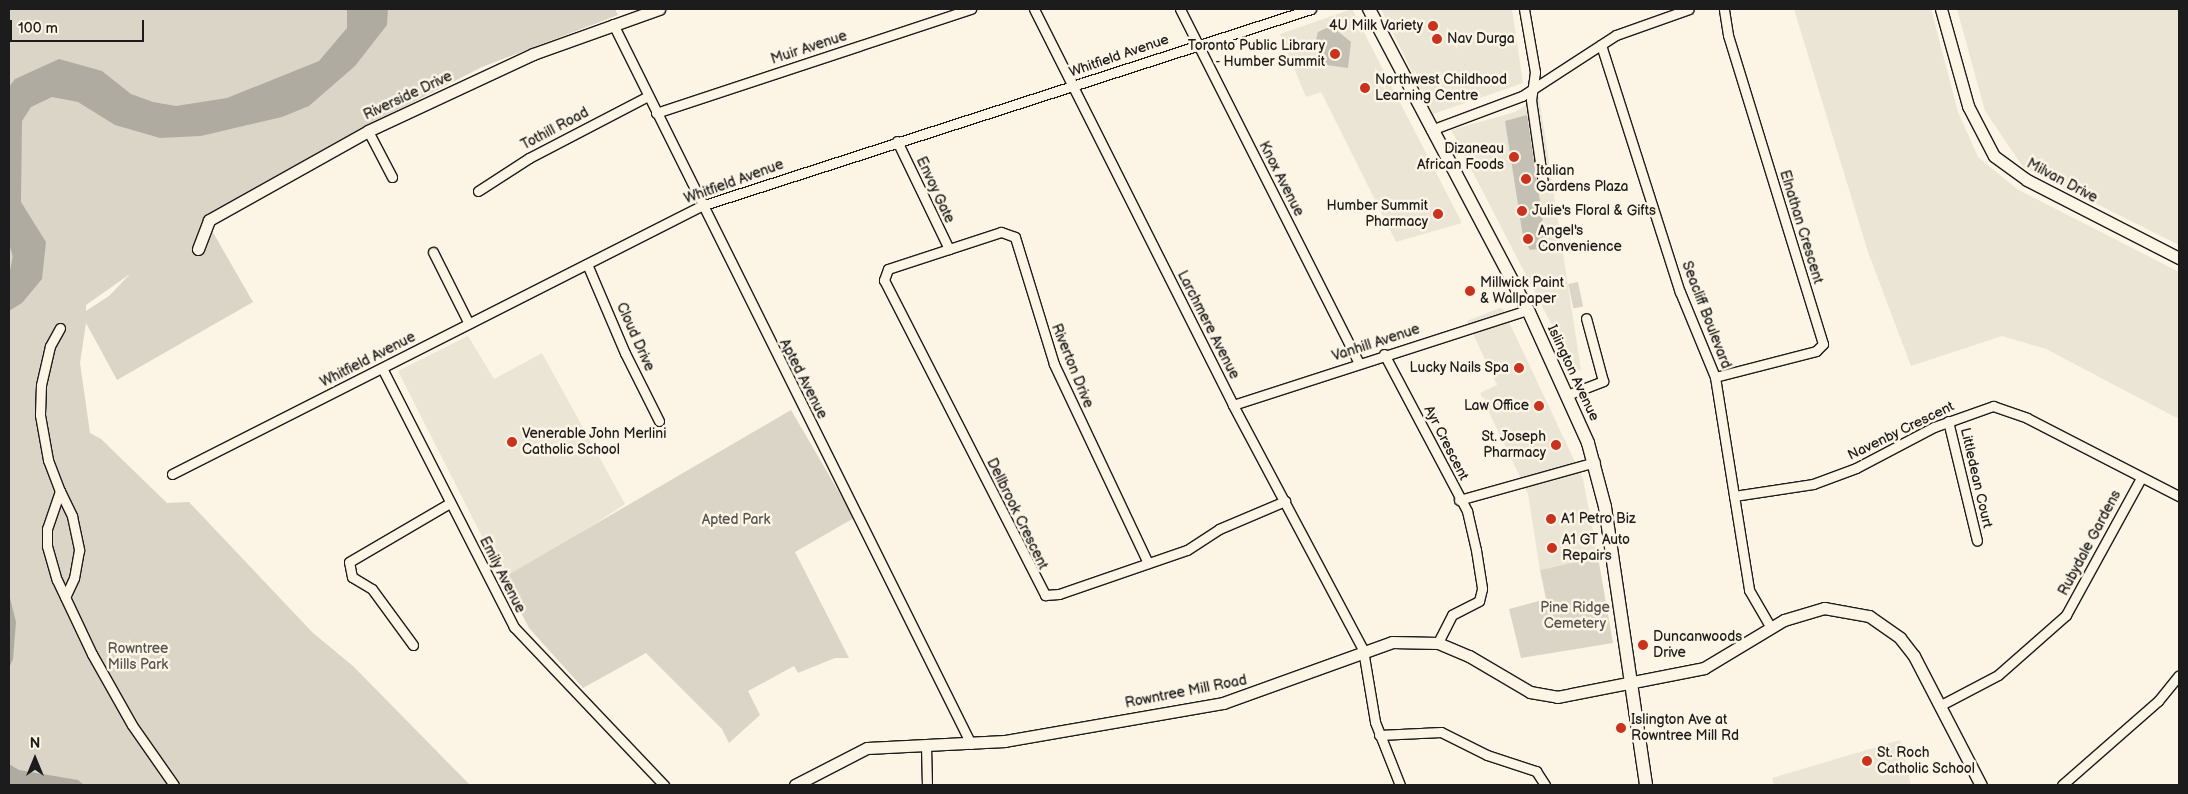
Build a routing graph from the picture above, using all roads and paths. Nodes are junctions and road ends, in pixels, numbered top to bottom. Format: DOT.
graph roads {
  1 [pos="659,9"];
  2 [pos="971,9"];
  3 [pos="1034,9"];
  4 [pos="1180,9"];
  5 [pos="1310,9"];
  6 [pos="1369,9"];
  7 [pos="1524,9"];
  8 [pos="1689,9"];
  9 [pos="1724,9"];
  10 [pos="1941,9"];
  11 [pos="613,24"];
  12 [pos="1197,44"];
  13 [pos="1601,45"];
  14 [pos="1072,86"];
  15 [pos="1534,86"];
  16 [pos="648,96"];
  17 [pos="656,113"];
  18 [pos="1431,130"];
  19 [pos="368,131"];
  20 [pos="897,141"];
  21 [pos="392,177"];
  22 [pos="1543,183"];
  23 [pos="478,191"];
  24 [pos="701,206"];
  25 [pos="198,249"];
  26 [pos="949,249"];
  27 [pos="433,252"];
  28 [pos="2179,258"];
  29 [pos="587,264"];
  30 [pos="1528,310"];
  31 [pos="1586,318"];
  32 [pos="469,324"];
  33 [pos="60,328"];
  34 [pos="1384,354"];
  35 [pos="1358,362"];
  36 [pos="382,368"];
  37 [pos="1716,377"];
  38 [pos="1567,395"];
  39 [pos="1233,405"];
  40 [pos="660,421"];
  41 [pos="1948,421"];
  42 [pos="1595,462"];
  43 [pos="172,474"];
  44 [pos="2141,478"];
  45 [pos="60,490"];
  46 [pos="1734,496"];
  47 [pos="2179,496"];
  48 [pos="1459,500"];
  49 [pos="1285,501"];
  50 [pos="450,502"];
  51 [pos="1977,540"];
  52 [pos="1148,563"];
  53 [pos="65,597"];
  54 [pos="1771,628"];
  55 [pos="1438,643"];
  56 [pos="413,646"];
  57 [pos="1363,650"];
  58 [pos="2179,675"];
  59 [pos="1630,684"];
  60 [pos="1940,705"];
  61 [pos="1379,735"];
  62 [pos="971,744"];
  63 [pos="926,745"];
  64 [pos="174,785"];
  65 [pos="664,785"];
  66 [pos="795,785"];
  67 [pos="927,785"];
  68 [pos="1400,785"];
  69 [pos="1545,785"];
  70 [pos="1646,785"];
  71 [pos="1981,785"];
  72 [pos="2062,785"];
  1 -- 11 [label="street, Riverside Drive"];
  2 -- 17 [label="street, Muir Avenue"];
  3 -- 14 [label="street, Larchmere Avenue"];
  4 -- 12 [label="street, Knox Avenue"];
  5 -- 12 [label="street, Whitfield Avenue"];
  6 -- 18 [label="main road, Islington Avenue"];
  7 -- 15 [label="street"];
  8 -- 13 [label="street"];
  9 -- 37 [label="street, Elnathan Crescent"];
  10 -- 28 [label="street, Milvan Drive"];
  11 -- 16 [label="street, Apted Avenue"];
  11 -- 19 [label="street, Riverside Drive"];
  12 -- 14 [label="street, Whitfield Avenue"];
  12 -- 35 [label="street, Knox Avenue"];
  13 -- 15 [label="street"];
  13 -- 37 [label="street, Seacliff Boulevard"];
  14 -- 20 [label="street, Whitfield Avenue"];
  14 -- 39 [label="street, Larchmere Avenue"];
  15 -- 18 [label="street"];
  15 -- 22 [label="street"];
  16 -- 17 [label="street, Apted Avenue"];
  16 -- 23 [label="street, Tothill Road"];
  17 -- 24 [label="street, Apted Avenue"];
  18 -- 30 [label="main road, Islington Avenue"];
  19 -- 21 [label="street"];
  19 -- 25 [label="street, Riverside Drive"];
  20 -- 24 [label="street, Whitfield Avenue"];
  20 -- 26 [label="street, Envoy Gate"];
  24 -- 29 [label="street, Whitfield Avenue"];
  24 -- 62 [label="street, Apted Avenue"];
  26 -- 52 [label="street, Riverton Drive"];
  26 -- 52 [label="street, Dellbrook Crescent"];
  27 -- 32 [label="street"];
  29 -- 32 [label="street, Whitfield Avenue"];
  29 -- 40 [label="street, Cloud Drive"];
  30 -- 34 [label="street, Vanhill Avenue"];
  30 -- 38 [label="main road, Islington Avenue"];
  31 -- 38 [label="street"];
  32 -- 36 [label="street, Whitfield Avenue"];
  33 -- 45 [label="street"];
  34 -- 35 [label="street, Vanhill Avenue"];
  34 -- 48 [label="street, Ayr Crescent"];
  35 -- 39 [label="street, Vanhill Avenue"];
  36 -- 43 [label="street, Whitfield Avenue"];
  36 -- 50 [label="street, Emily Avenue"];
  37 -- 46 [label="street, Seacliff Boulevard"];
  38 -- 42 [label="main road, Islington Avenue"];
  39 -- 49 [label="street, Larchmere Avenue"];
  41 -- 44 [label="street, Navenby Crescent"];
  41 -- 46 [label="street, Navenby Crescent"];
  41 -- 51 [label="street, Littledean Court"];
  42 -- 48 [label="street, Ayr Crescent"];
  42 -- 59 [label="main road, Islington Avenue"];
  44 -- 47 [label="street, Navenby Crescent"];
  44 -- 60 [label="street, Rubydale Gardens"];
  45 -- 53 [label="street"];
  45 -- 53 [label="street"];
  46 -- 54 [label="street, Seacliff Boulevard"];
  48 -- 55 [label="street"];
  49 -- 52 [label="street, Dellbrook Crescent"];
  49 -- 57 [label="street, Larchmere Avenue"];
  50 -- 56 [label="street"];
  50 -- 65 [label="street, Emily Avenue"];
  53 -- 64 [label="street"];
  54 -- 59 [label="street"];
  54 -- 60 [label="street"];
  55 -- 57 [label="street, Rowntree Mill Road"];
  55 -- 59 [label="street, Rowntree Mill Road"];
  57 -- 61 [label="street, Larchmere Avenue"];
  57 -- 62 [label="street, Rowntree Mill Road"];
  58 -- 72 [label="street"];
  59 -- 70 [label="main road, Islington Avenue"];
  60 -- 71 [label="street"];
  61 -- 68 [label="street, Larchmere Avenue"];
  61 -- 69 [label="street"];
  62 -- 63 [label="street, Rowntree Mill Road"];
  63 -- 66 [label="street, Rowntree Mill Road"];
  63 -- 67 [label="street"];
}
